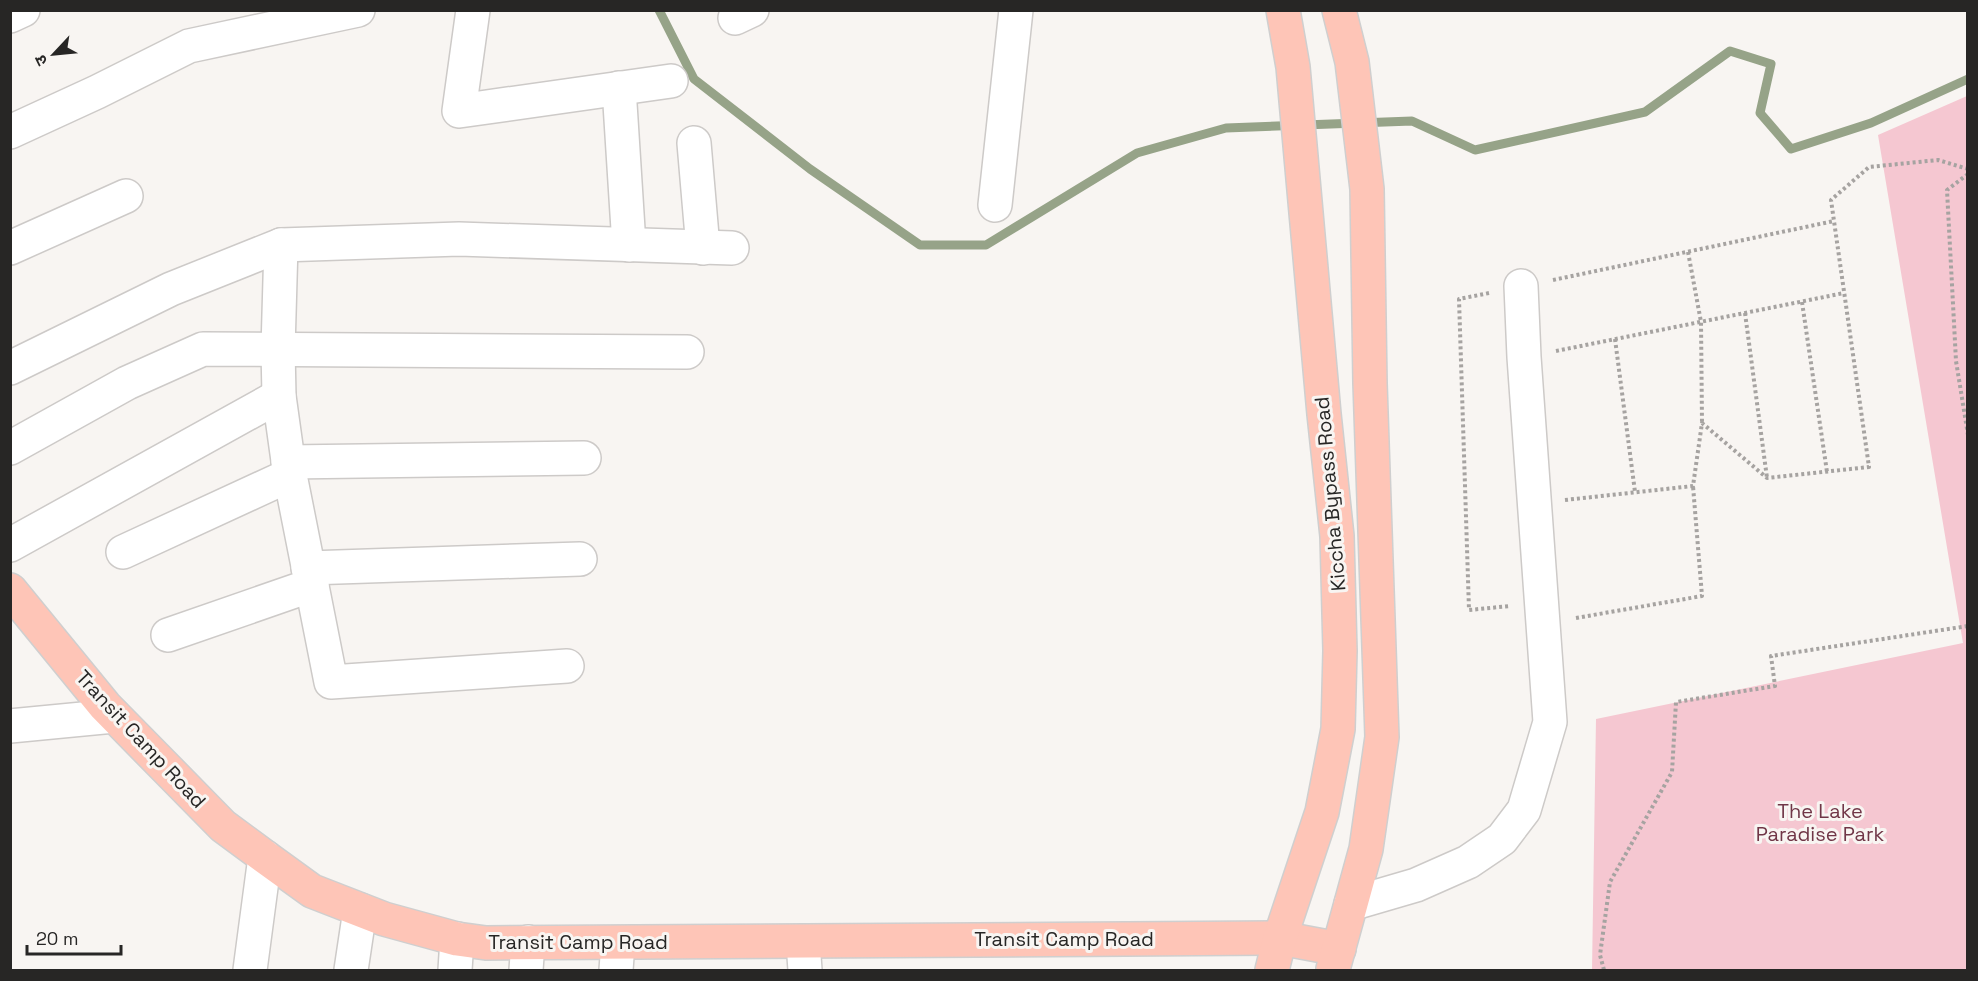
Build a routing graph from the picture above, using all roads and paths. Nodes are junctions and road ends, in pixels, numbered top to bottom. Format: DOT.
graph roads {
  1 [pos="23,10"];
  2 [pos="358,10"];
  3 [pos="473,10"];
  4 [pos="1016,10"];
  5 [pos="1283,10"];
  6 [pos="1339,10"];
  7 [pos="10,16"];
  8 [pos="671,81"];
  9 [pos="619,88"];
  10 [pos="10,132"];
  11 [pos="694,143"];
  12 [pos="1968,168"];
  13 [pos="1968,174"];
  14 [pos="126,196"];
  15 [pos="995,205"];
  16 [pos="281,245"];
  17 [pos="629,245"];
  18 [pos="10,248"];
  19 [pos="1689,252"];
  20 [pos="1521,286"];
  21 [pos="1844,293"];
  22 [pos="1802,302"];
  23 [pos="1745,313"];
  24 [pos="1701,322"];
  25 [pos="1615,339"];
  26 [pos="278,349"];
  27 [pos="687,352"];
  28 [pos="1524,357"];
  29 [pos="10,368"];
  30 [pos="279,396"];
  31 [pos="1702,423"];
  32 [pos="1968,435"];
  33 [pos="10,448"];
  34 [pos="584,458"];
  35 [pos="289,469"];
  36 [pos="1827,472"];
  37 [pos="1767,478"];
  38 [pos="1693,486"];
  39 [pos="1635,492"];
  40 [pos="1535,503"];
  41 [pos="10,545"];
  42 [pos="123,552"];
  43 [pos="580,559"];
  44 [pos="310,577"];
  45 [pos="13,598"];
  46 [pos="1543,623"];
  47 [pos="1968,626"];
  48 [pos="168,635"];
  49 [pos="567,666"];
  50 [pos="114,716"];
  51 [pos="10,726"];
  52 [pos="265,857"];
  53 [pos="1351,904"];
  54 [pos="360,910"];
  55 [pos="1280,938"];
  56 [pos="456,955"];
  57 [pos="527,956"];
  58 [pos="804,956"];
  59 [pos="617,957"];
  60 [pos="1336,960"];
  61 [pos="250,970"];
  62 [pos="351,970"];
  63 [pos="1272,970"];
  64 [pos="1604,970"];
  1 -- 7 [label="street"];
  2 -- 10 [label="street"];
  3 -- 9 [label="street"];
  4 -- 15 [label="street"];
  5 -- 55 [label="main road, Kiccha Bypass Road"];
  6 -- 53 [label="main road"];
  8 -- 9 [label="street"];
  9 -- 17 [label="street"];
  11 -- 17 [label="street"];
  12 -- 21 [label="path"];
  13 -- 32 [label="path"];
  14 -- 18 [label="street"];
  16 -- 17 [label="street"];
  16 -- 26 [label="street"];
  16 -- 29 [label="street"];
  19 -- 24 [label="path"];
  20 -- 28 [label="street"];
  21 -- 22 [label="path"];
  21 -- 36 [label="path"];
  22 -- 23 [label="path"];
  22 -- 36 [label="path"];
  23 -- 24 [label="path"];
  23 -- 37 [label="path"];
  24 -- 25 [label="path"];
  24 -- 31 [label="path"];
  25 -- 28 [label="path"];
  25 -- 39 [label="path"];
  26 -- 27 [label="street"];
  26 -- 30 [label="street"];
  26 -- 33 [label="street"];
  28 -- 40 [label="street"];
  30 -- 35 [label="street"];
  30 -- 41 [label="street"];
  31 -- 37 [label="path"];
  31 -- 38 [label="path"];
  34 -- 35 [label="street"];
  35 -- 42 [label="street"];
  35 -- 44 [label="street"];
  36 -- 37 [label="path"];
  38 -- 39 [label="path"];
  38 -- 46 [label="path"];
  39 -- 40 [label="path"];
  40 -- 46 [label="street"];
  43 -- 44 [label="street"];
  44 -- 48 [label="street"];
  44 -- 49 [label="street"];
  45 -- 50 [label="main road, Transit Camp Road"];
  46 -- 53 [label="street"];
  47 -- 64 [label="path"];
  50 -- 51 [label="street"];
  50 -- 52 [label="main road, Transit Camp Road"];
  52 -- 54 [label="main road, Transit Camp Road"];
  52 -- 61 [label="street"];
  53 -- 60 [label="main road"];
  54 -- 56 [label="main road, Transit Camp Road"];
  54 -- 62 [label="street"];
  55 -- 58 [label="main road, Transit Camp Road"];
  55 -- 60 [label="main road, Transit Camp Road"];
  55 -- 63 [label="main road, Kiccha Bypass Road"];
  56 -- 57 [label="main road, Transit Camp Road"];
  57 -- 59 [label="main road, Transit Camp Road"];
  58 -- 59 [label="main road, Transit Camp Road"];
}
